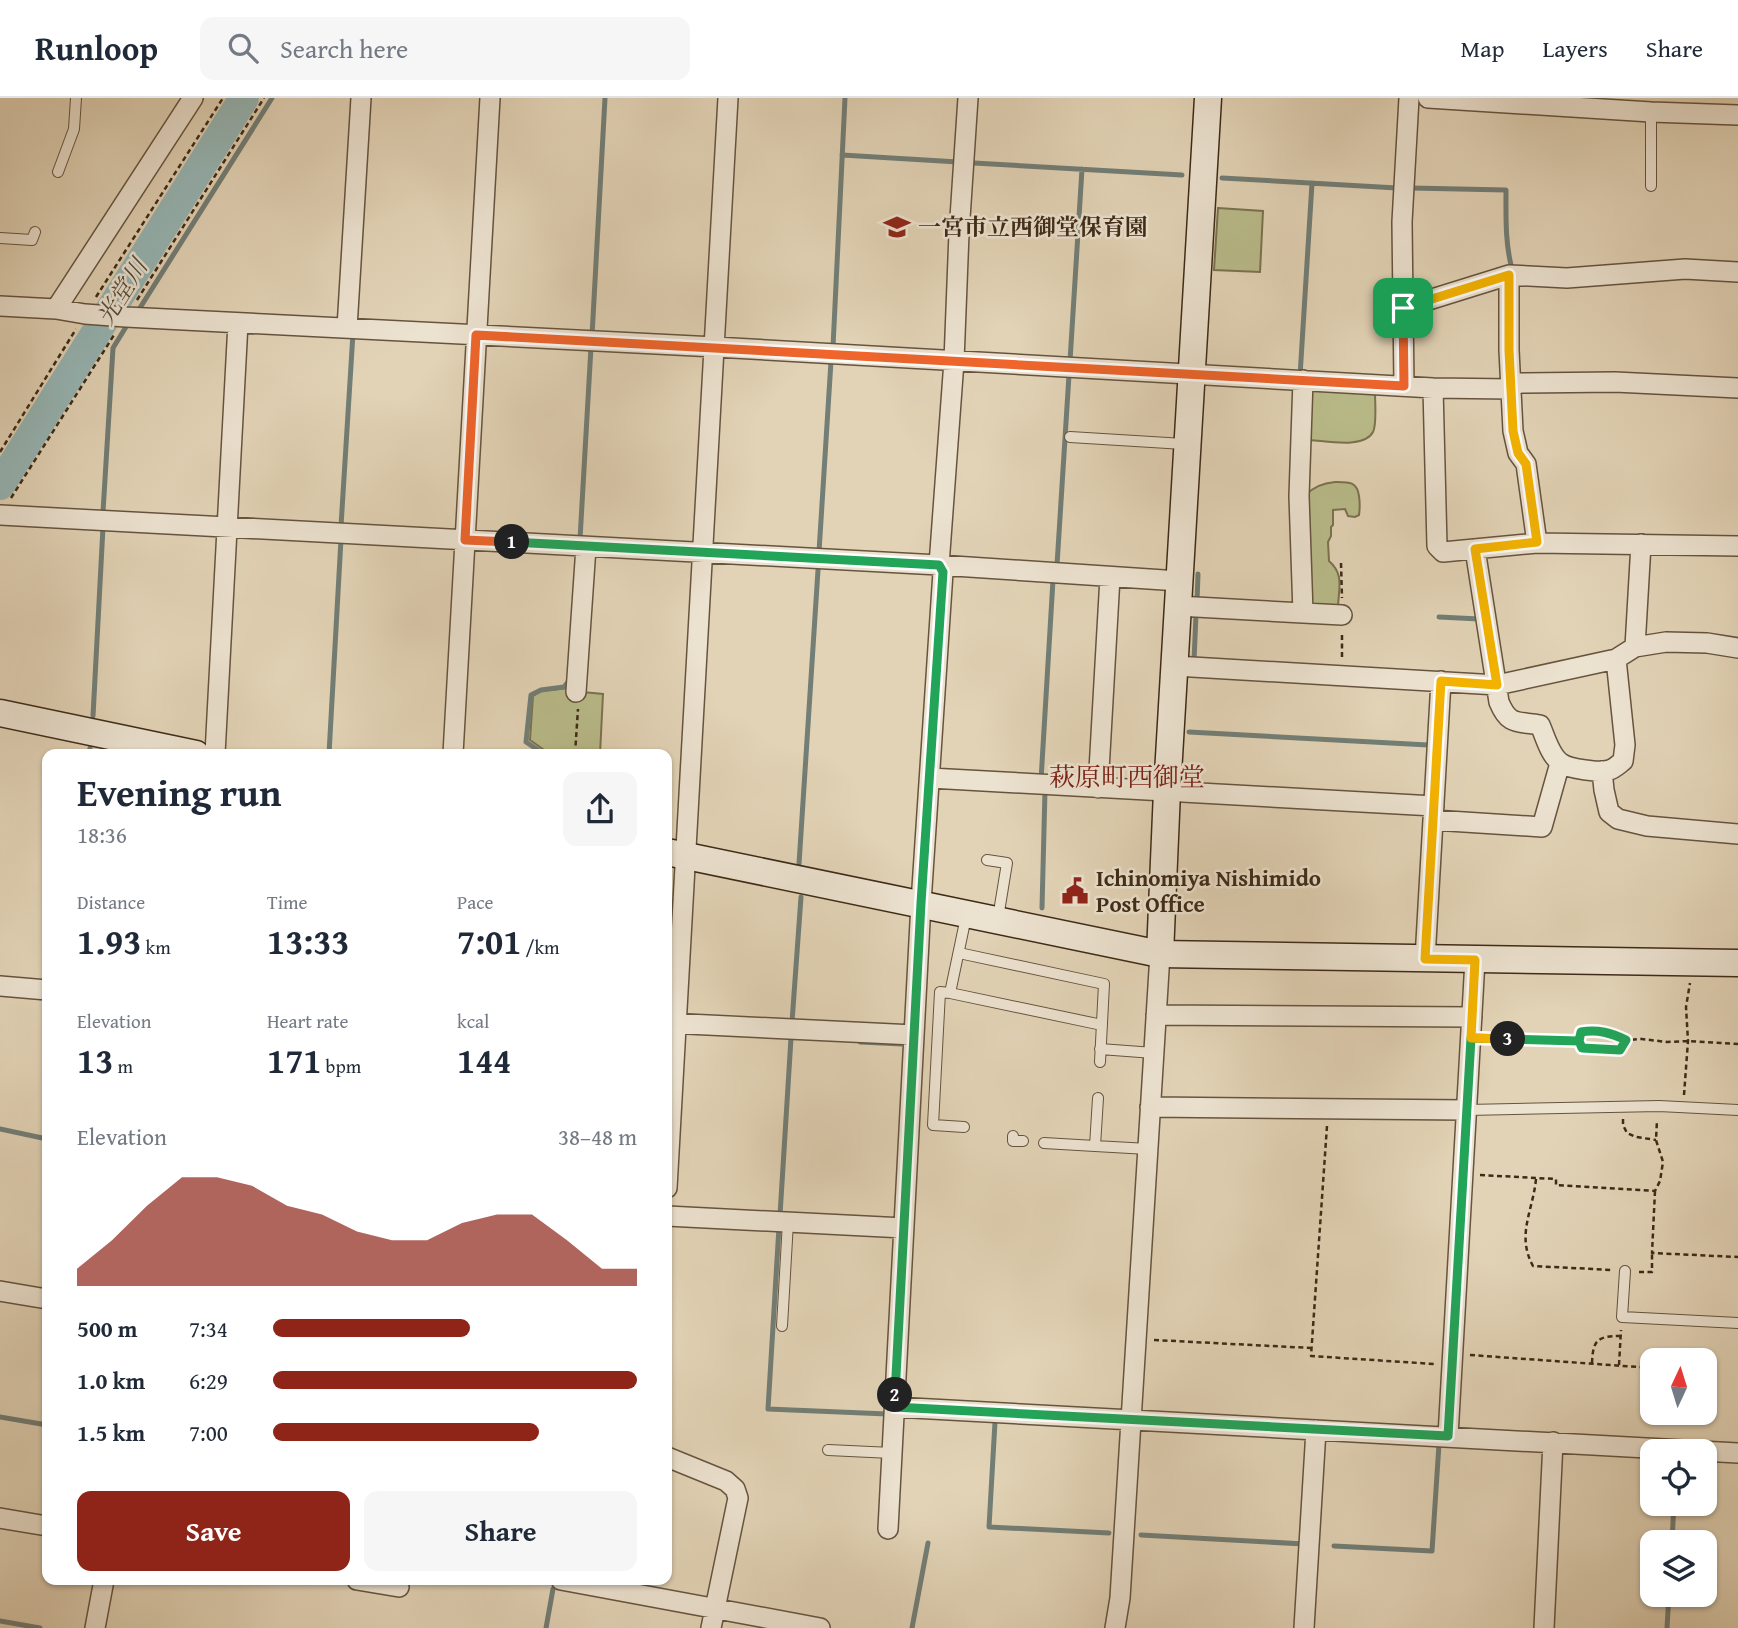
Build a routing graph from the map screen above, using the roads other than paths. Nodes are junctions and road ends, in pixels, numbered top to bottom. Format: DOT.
graph roads {
  1 [pos="76,98"];
  2 [pos="193,98"];
  3 [pos="361,98"];
  4 [pos="490,98"];
  5 [pos="728,98"];
  6 [pos="968,98"];
  7 [pos="1208,98"];
  8 [pos="1409,98"];
  9 [pos="1428,98"];
  10 [pos="1618,104"];
  11 [pos="1651,112"];
  12 [pos="1738,115"];
  13 [pos="58,172"];
  14 [pos="1651,186"];
  15 [pos="35,232"];
  16 [pos="0,238"];
  17 [pos="1738,272"];
  18 [pos="1509,275"];
  19 [pos="0,306"];
  20 [pos="1403,308"];
  21 [pos="56,309"];
  22 [pos="238,323"];
  23 [pos="347,328"];
  24 [pos="476,335"];
  25 [pos="715,347"];
  26 [pos="954,361"];
  27 [pos="1192,374"];
  28 [pos="1303,380"];
  29 [pos="1404,386"];
  30 [pos="1433,388"];
  31 [pos="1738,388"];
  32 [pos="1511,389"];
  33 [pos="1070,437"];
  34 [pos="1188,444"];
  35 [pos="0,515"];
  36 [pos="227,527"];
  37 [pos="465,540"];
  38 [pos="1537,542"];
  39 [pos="1640,544"];
  40 [pos="1738,546"];
  41 [pos="586,547"];
  42 [pos="1475,549"];
  43 [pos="702,552"];
  44 [pos="939,565"];
  45 [pos="1110,577"];
  46 [pos="1179,594"];
  47 [pos="1303,613"];
  48 [pos="1342,615"];
  49 [pos="1635,647"];
  50 [pos="1738,648"];
  51 [pos="1616,659"];
  52 [pos="1175,666"];
  53 [pos="1441,681"];
  54 [pos="1497,685"];
  55 [pos="576,692"];
  56 [pos="0,713"];
  57 [pos="172,749"];
  58 [pos="215,749"];
  59 [pos="453,749"];
  60 [pos="1560,763"];
  61 [pos="1602,771"];
  62 [pos="930,778"];
  63 [pos="1098,788"];
  64 [pos="1167,791"];
  65 [pos="1434,813"];
  66 [pos="1738,834"];
  67 [pos="676,854"];
  68 [pos="987,860"];
  69 [pos="921,903"];
  70 [pos="967,913"];
  71 [pos="997,919"];
  72 [pos="959,953"];
  73 [pos="1160,954"];
  74 [pos="1425,959"];
  75 [pos="1475,960"];
  76 [pos="1738,963"];
  77 [pos="0,986"];
  78 [pos="672,989"];
  79 [pos="42,990"];
  80 [pos="950,993"];
  81 [pos="1156,1015"];
  82 [pos="1472,1017"];
  83 [pos="672,1023"];
  84 [pos="1102,1025"];
  85 [pos="914,1035"];
  86 [pos="1100,1049"];
  87 [pos="1154,1053"];
  88 [pos="1100,1062"];
  89 [pos="1098,1098"];
  90 [pos="1150,1107"];
  91 [pos="1466,1110"];
  92 [pos="1738,1110"];
  93 [pos="964,1127"];
  94 [pos="1013,1136"];
  95 [pos="1023,1141"];
  96 [pos="1044,1143"];
  97 [pos="1095,1146"];
  98 [pos="1148,1149"];
  99 [pos="672,1216"];
  100 [pos="788,1222"];
  101 [pos="904,1228"];
  102 [pos="1625,1271"];
  103 [pos="0,1291"];
  104 [pos="42,1298"];
  105 [pos="1738,1323"];
  106 [pos="782,1326"];
  107 [pos="894,1407"];
  108 [pos="1131,1419"];
  109 [pos="1316,1430"];
  110 [pos="1448,1436"];
  111 [pos="1553,1442"];
  112 [pos="828,1450"];
  113 [pos="892,1453"];
  114 [pos="1738,1453"];
  115 [pos="672,1459"];
  116 [pos="0,1518"];
  117 [pos="42,1525"];
  118 [pos="888,1529"];
  119 [pos="103,1585"];
  120 [pos="387,1585"];
  121 [pos="581,1585"];
  122 [pos="399,1587"];
  123 [pos="713,1618"];
  124 [pos="95,1628"];
  125 [pos="820,1628"];
  126 [pos="1115,1628"];
  127 [pos="1304,1628"];
  128 [pos="1544,1628"];
  1 -- 13 [label="lane"];
  2 -- 21 [label="street"];
  3 -- 23 [label="street"];
  4 -- 24 [label="street"];
  5 -- 25 [label="street"];
  6 -- 26 [label="street"];
  7 -- 27 [label="street"];
  8 -- 20 [label="street"];
  9 -- 10 [label="street"];
  10 -- 11 [label="street"];
  11 -- 12 [label="street"];
  11 -- 14 [label="lane"];
  15 -- 16 [label="lane"];
  17 -- 18 [label="street"];
  18 -- 20 [label="street"];
  18 -- 32 [label="street"];
  19 -- 21 [label="street"];
  20 -- 29 [label="street"];
  21 -- 22 [label="street"];
  22 -- 23 [label="street"];
  22 -- 36 [label="street"];
  23 -- 24 [label="street"];
  24 -- 25 [label="street"];
  24 -- 37 [label="street"];
  25 -- 26 [label="street"];
  25 -- 43 [label="street"];
  26 -- 27 [label="street"];
  26 -- 44 [label="street"];
  27 -- 28 [label="street"];
  27 -- 34 [label="street"];
  28 -- 29 [label="street"];
  28 -- 47 [label="street"];
  29 -- 30 [label="street"];
  30 -- 32 [label="street"];
  30 -- 42 [label="street"];
  31 -- 32 [label="street"];
  32 -- 38 [label="street"];
  33 -- 34 [label="lane"];
  34 -- 46 [label="street"];
  35 -- 36 [label="street"];
  36 -- 37 [label="street"];
  36 -- 58 [label="street"];
  37 -- 41 [label="street"];
  37 -- 59 [label="street"];
  38 -- 39 [label="street"];
  38 -- 42 [label="street"];
  39 -- 40 [label="street"];
  39 -- 49 [label="street"];
  41 -- 43 [label="street"];
  41 -- 55 [label="street"];
  42 -- 54 [label="street"];
  43 -- 44 [label="street"];
  43 -- 67 [label="street"];
  44 -- 45 [label="street"];
  44 -- 62 [label="street"];
  45 -- 46 [label="street"];
  45 -- 63 [label="street"];
  46 -- 47 [label="street"];
  46 -- 52 [label="street"];
  47 -- 48 [label="street"];
  49 -- 50 [label="street"];
  49 -- 51 [label="street"];
  51 -- 54 [label="street"];
  51 -- 61 [label="street"];
  52 -- 53 [label="street"];
  52 -- 64 [label="street"];
  53 -- 54 [label="street"];
  53 -- 65 [label="street"];
  54 -- 60 [label="street"];
  56 -- 57 [label="street"];
  60 -- 61 [label="street"];
  60 -- 65 [label="street"];
  61 -- 66 [label="street"];
  62 -- 63 [label="street"];
  62 -- 69 [label="street"];
  63 -- 64 [label="street"];
  64 -- 65 [label="street"];
  64 -- 73 [label="street"];
  65 -- 74 [label="street"];
  67 -- 69 [label="street"];
  67 -- 78 [label="street"];
  68 -- 71 [label="lane"];
  69 -- 70 [label="street"];
  69 -- 85 [label="street"];
  70 -- 71 [label="street"];
  70 -- 72 [label="lane"];
  71 -- 73 [label="street"];
  72 -- 80 [label="lane"];
  72 -- 84 [label="lane"];
  73 -- 74 [label="street"];
  73 -- 81 [label="street"];
  74 -- 75 [label="street"];
  75 -- 76 [label="street"];
  75 -- 82 [label="street"];
  77 -- 79 [label="street"];
  80 -- 84 [label="lane"];
  80 -- 93 [label="lane"];
  81 -- 82 [label="street"];
  81 -- 87 [label="street"];
  82 -- 91 [label="street"];
  83 -- 85 [label="street"];
  84 -- 86 [label="lane"];
  85 -- 101 [label="street"];
  86 -- 87 [label="lane"];
  86 -- 88 [label="lane"];
  87 -- 90 [label="street"];
  89 -- 97 [label="lane"];
  90 -- 91 [label="street"];
  90 -- 98 [label="street"];
  91 -- 92 [label="lane"];
  91 -- 110 [label="street"];
  94 -- 95 [label="lane"];
  96 -- 97 [label="lane"];
  97 -- 98 [label="lane"];
  98 -- 108 [label="street"];
  99 -- 100 [label="street"];
  100 -- 101 [label="street"];
  100 -- 106 [label="lane"];
  101 -- 107 [label="street"];
  102 -- 105 [label="lane"];
  103 -- 104 [label="street"];
  107 -- 108 [label="street"];
  107 -- 113 [label="street"];
  108 -- 109 [label="street"];
  108 -- 126 [label="street"];
  109 -- 110 [label="street"];
  109 -- 127 [label="street"];
  110 -- 111 [label="street"];
  111 -- 114 [label="street"];
  111 -- 128 [label="street"];
  112 -- 113 [label="lane"];
  113 -- 118 [label="street"];
  115 -- 123 [label="street"];
  116 -- 117 [label="street"];
  119 -- 124 [label="street"];
  120 -- 122 [label="street"];
  121 -- 123 [label="street"];
  123 -- 125 [label="street"];
}
